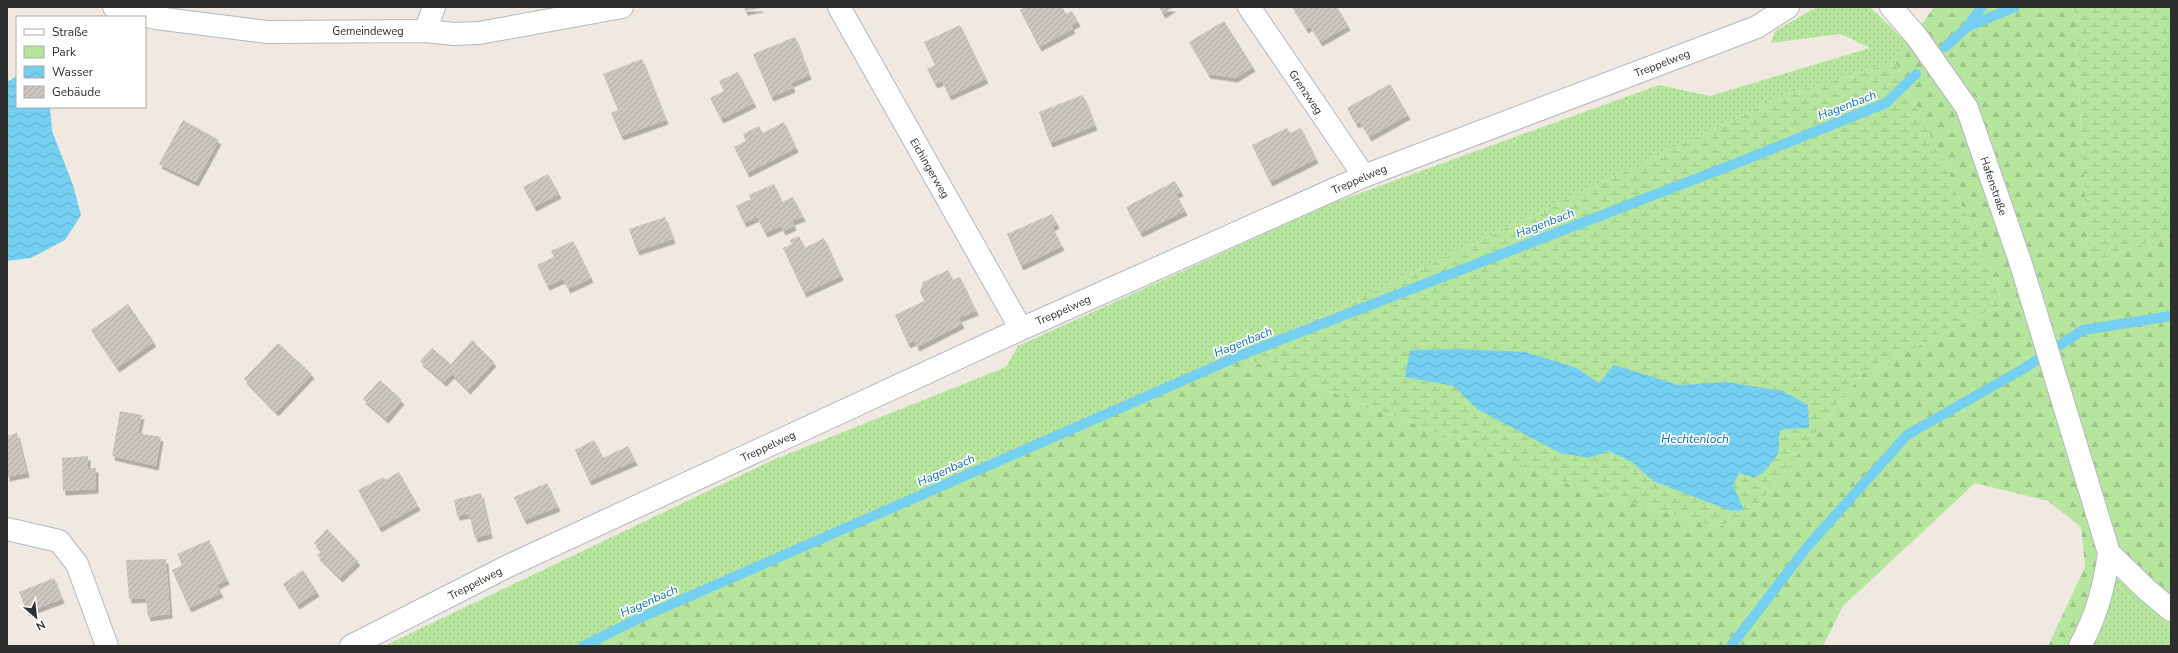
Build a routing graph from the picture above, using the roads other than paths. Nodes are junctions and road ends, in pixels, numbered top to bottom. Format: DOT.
graph roads {
  1 [pos="114,7"];
  2 [pos="434,7"];
  3 [pos="622,7"];
  4 [pos="839,7"];
  5 [pos="1249,7"];
  6 [pos="1788,7"];
  7 [pos="1891,7"];
  8 [pos="425,31"];
  9 [pos="1364,176"];
  10 [pos="1021,329"];
  11 [pos="7,529"];
  12 [pos="2109,553"];
  13 [pos="2171,610"];
  14 [pos="107,646"];
  15 [pos="351,646"];
  16 [pos="2080,646"];
  1 -- 8 [label="street, Gemeindeweg"];
  2 -- 8 [label="street"];
  3 -- 8 [label="street, Gemeindeweg"];
  4 -- 10 [label="street, Eichingerweg"];
  5 -- 9 [label="street, Grenzweg"];
  6 -- 9 [label="street, Treppelweg"];
  7 -- 12 [label="street, Hafenstraße"];
  9 -- 10 [label="street, Treppelweg"];
  10 -- 15 [label="street, Treppelweg"];
  11 -- 14 [label="street"];
  12 -- 13 [label="street"];
  12 -- 16 [label="street"];
}
